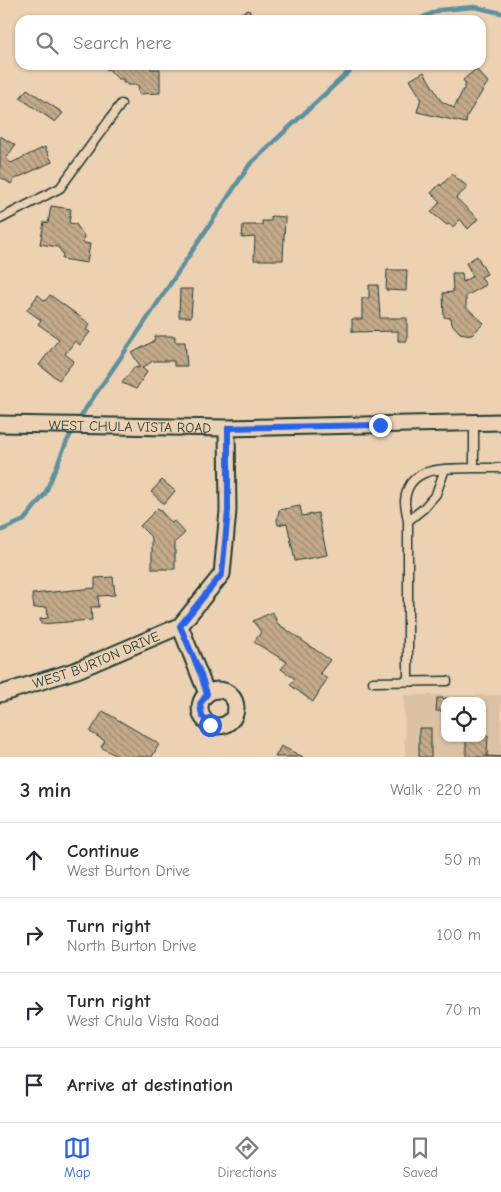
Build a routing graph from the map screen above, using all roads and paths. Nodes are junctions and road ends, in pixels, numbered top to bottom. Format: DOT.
graph roads {
  1 [pos="121,104"];
  2 [pos="0,219"];
  3 [pos="474,422"];
  4 [pos="501,422"];
  5 [pos="0,424"];
  6 [pos="228,428"];
  7 [pos="474,468"];
  8 [pos="501,468"];
  9 [pos="445,469"];
  10 [pos="408,520"];
  11 [pos="180,626"];
  12 [pos="408,681"];
  13 [pos="447,681"];
  14 [pos="373,682"];
  15 [pos="0,694"];
  16 [pos="207,694"];
  1 -- 2 [label="lane"];
  3 -- 4 [label="street, WEST CHULA VISTA ROAD"];
  3 -- 6 [label="street, WEST CHULA VISTA ROAD"];
  3 -- 7 [label="lane"];
  5 -- 6 [label="street, WEST CHULA VISTA ROAD"];
  6 -- 11 [label="street"];
  7 -- 8 [label="lane"];
  7 -- 9 [label="lane"];
  9 -- 10 [label="lane"];
  9 -- 10 [label="lane"];
  10 -- 12 [label="lane"];
  11 -- 15 [label="street, WEST BURTON DRIVE"];
  11 -- 16 [label="street"];
  12 -- 13 [label="lane"];
  12 -- 14 [label="lane"];
}
